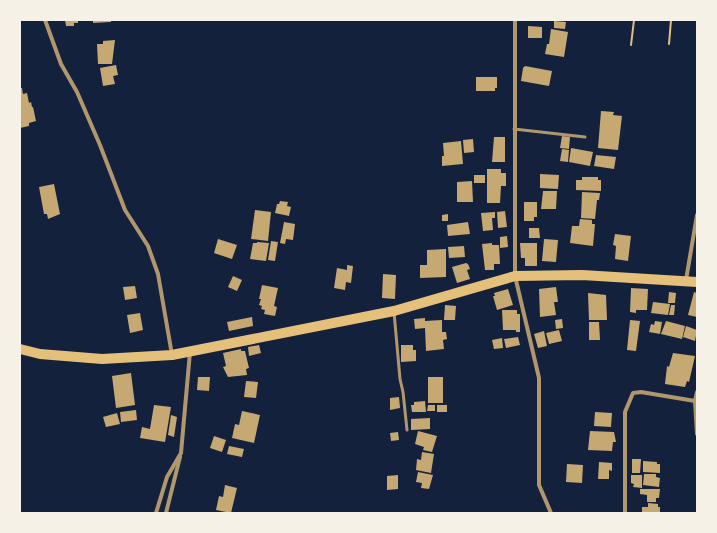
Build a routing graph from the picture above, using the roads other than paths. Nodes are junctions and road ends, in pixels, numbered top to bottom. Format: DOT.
graph roads {
  1 [pos="45,20"];
  2 [pos="515,20"];
  3 [pos="514,129"];
  4 [pos="585,137"];
  5 [pos="697,215"];
  6 [pos="515,276"];
  7 [pos="686,281"];
  8 [pos="697,282"];
  9 [pos="394,311"];
  10 [pos="20,349"];
  11 [pos="190,352"];
  12 [pos="172,355"];
  13 [pos="697,392"];
  14 [pos="695,401"];
  15 [pos="407,430"];
  16 [pos="697,434"];
  17 [pos="181,453"];
  18 [pos="156,513"];
  19 [pos="166,513"];
  20 [pos="551,513"];
  21 [pos="625,513"];
  1 -- 12 [label="street"];
  2 -- 3 [label="street"];
  3 -- 4 [label="lane"];
  3 -- 6 [label="street"];
  5 -- 7 [label="street"];
  6 -- 7 [label="main road"];
  6 -- 9 [label="main road"];
  6 -- 20 [label="street"];
  7 -- 8 [label="main road"];
  9 -- 11 [label="main road"];
  9 -- 15 [label="lane"];
  10 -- 12 [label="main road"];
  11 -- 12 [label="main road"];
  11 -- 17 [label="street"];
  13 -- 14 [label="street"];
  14 -- 16 [label="street"];
  14 -- 21 [label="street"];
  17 -- 18 [label="street"];
  17 -- 19 [label="street"];
}
